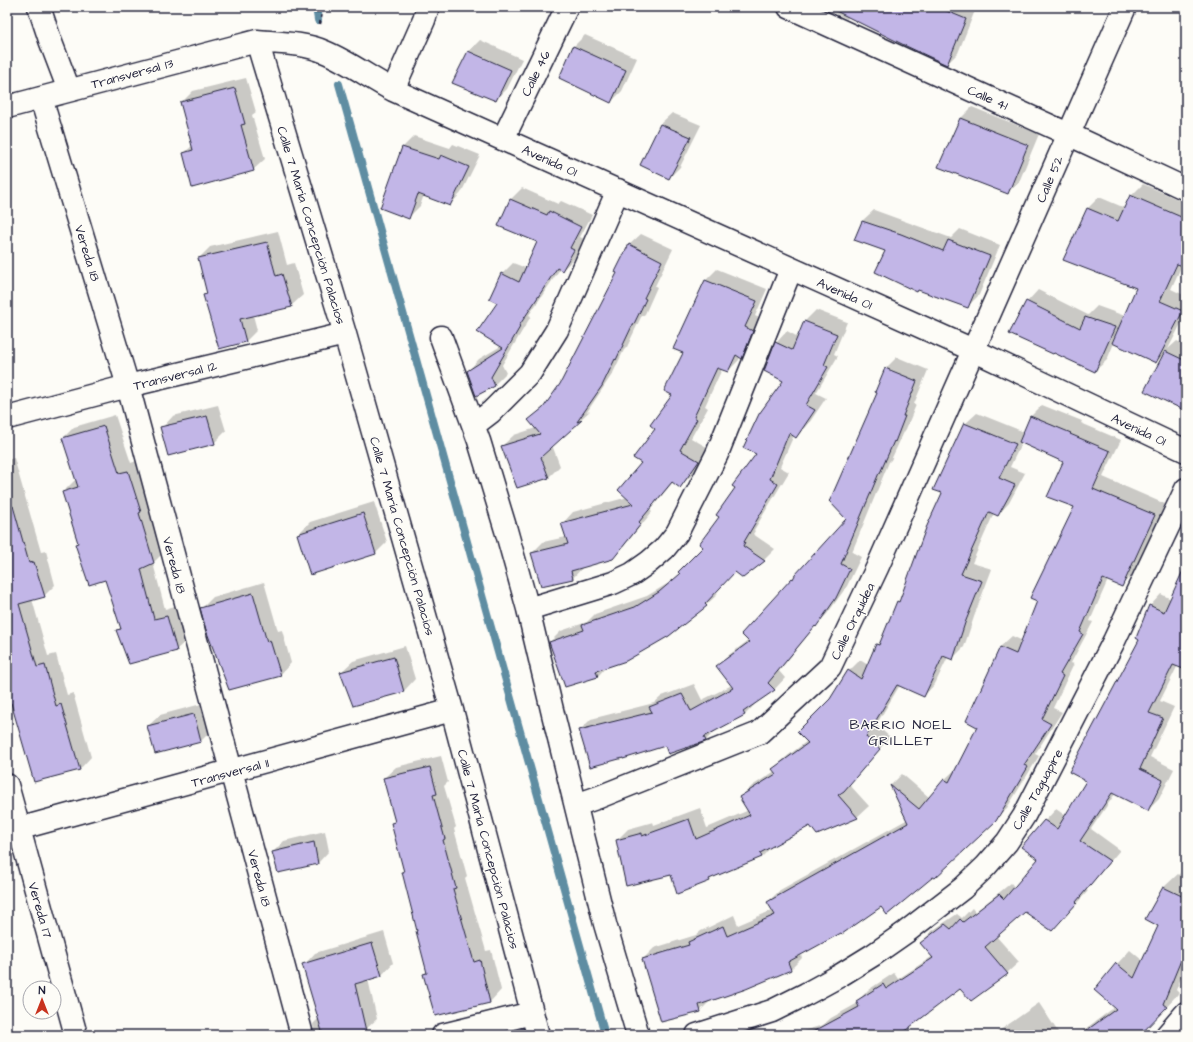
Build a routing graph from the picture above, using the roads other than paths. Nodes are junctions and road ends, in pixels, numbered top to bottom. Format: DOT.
graph roads {
  1 [pos="39,7"];
  2 [pos="428,7"];
  3 [pos="567,7"];
  4 [pos="789,7"];
  5 [pos="1125,7"];
  6 [pos="257,41"];
  7 [pos="68,90"];
  8 [pos="393,90"];
  9 [pos="41,98"];
  10 [pos="7,107"];
  11 [pos="1068,134"];
  12 [pos="502,139"];
  13 [pos="1186,189"];
  14 [pos="618,190"];
  15 [pos="791,269"];
  16 [pos="344,334"];
  17 [pos="441,337"];
  18 [pos="973,350"];
  19 [pos="128,386"];
  20 [pos="7,418"];
  21 [pos="474,425"];
  22 [pos="1186,451"];
  23 [pos="1186,489"];
  24 [pos="528,609"];
  25 [pos="452,710"];
  26 [pos="230,772"];
  27 [pos="7,785"];
  28 [pos="576,805"];
  29 [pos="13,830"];
  30 [pos="532,1013"];
  31 [pos="1186,1014"];
  32 [pos="76,1035"];
  33 [pos="302,1035"];
  34 [pos="443,1035"];
  35 [pos="538,1035"];
  36 [pos="638,1035"];
  37 [pos="697,1035"];
  38 [pos="1167,1035"];
  1 -- 7 [label="street"];
  2 -- 8 [label="street"];
  3 -- 12 [label="street, Calle 46"];
  4 -- 11 [label="street, Calle 41"];
  5 -- 11 [label="street, Calle 52"];
  6 -- 7 [label="street, Transversal 13"];
  6 -- 8 [label="street, Transversal 13"];
  6 -- 16 [label="street, Calle 7 María Concepción Palacios"];
  7 -- 9 [label="street, Transversal 13"];
  8 -- 12 [label="street, Avenida 01"];
  9 -- 10 [label="street, Transversal 13"];
  9 -- 19 [label="street, Vereda 18"];
  11 -- 13 [label="street, Calle 41"];
  11 -- 18 [label="street, Calle 52"];
  12 -- 14 [label="street, Avenida 01"];
  14 -- 15 [label="street, Avenida 01"];
  14 -- 21 [label="street"];
  15 -- 18 [label="street, Avenida 01"];
  15 -- 24 [label="street"];
  16 -- 19 [label="street, Transversal 12"];
  16 -- 25 [label="street, Calle 7 María Concepción Palacios"];
  17 -- 21 [label="street"];
  18 -- 22 [label="street, Avenida 01"];
  18 -- 28 [label="street, Calle Orquidea"];
  19 -- 20 [label="street, Transversal 12"];
  19 -- 26 [label="street, Vereda 18"];
  21 -- 24 [label="street"];
  23 -- 37 [label="street, Calle Taguapire"];
  24 -- 28 [label="street"];
  25 -- 26 [label="street, Transversal 11"];
  25 -- 30 [label="street, Calle 7 María Concepción Palacios"];
  26 -- 29 [label="street, Transversal 11"];
  26 -- 33 [label="street, Vereda 18"];
  27 -- 29 [label="street, Vereda 17"];
  28 -- 36 [label="street"];
  29 -- 32 [label="street, Vereda 17"];
  30 -- 34 [label="street"];
  30 -- 35 [label="street, Calle 7 María Concepción Palacios"];
  31 -- 38 [label="street"];
}
